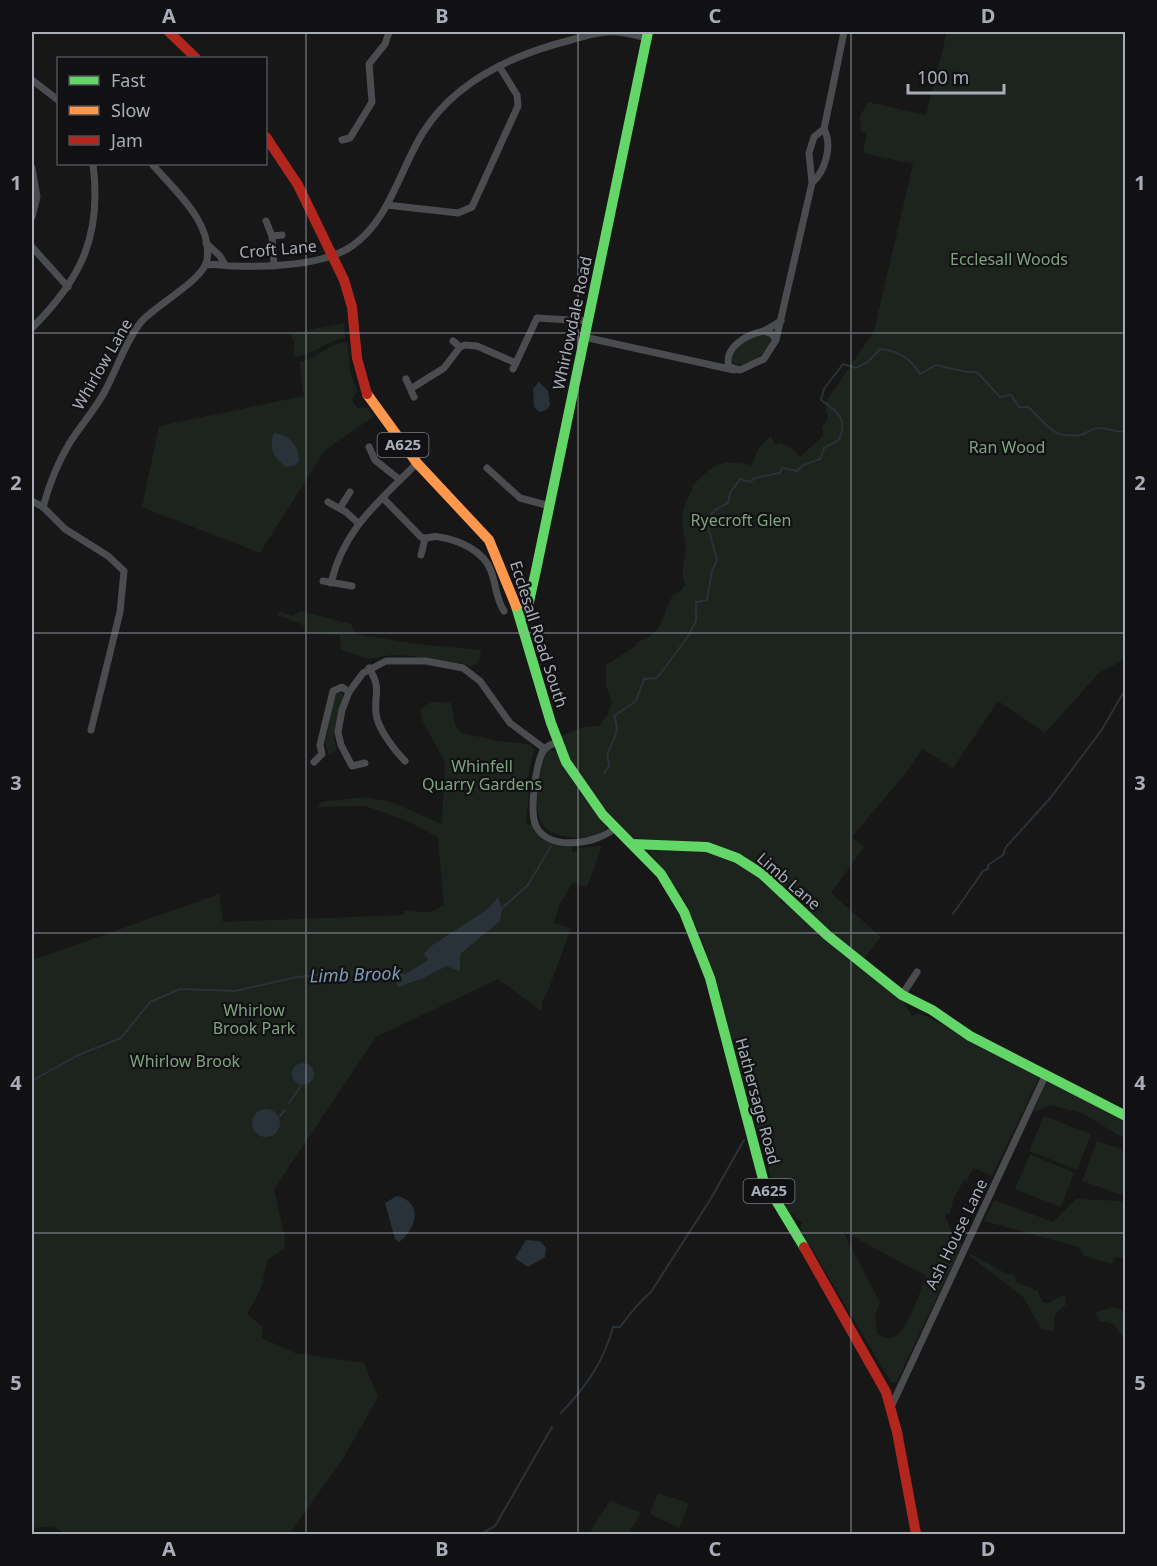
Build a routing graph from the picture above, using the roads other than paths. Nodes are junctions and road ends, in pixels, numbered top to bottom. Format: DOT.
graph roads {
  1 [pos="169,32"];
  2 [pos="389,32"];
  3 [pos="844,32"];
  4 [pos="647,35"];
  5 [pos="195,57"];
  6 [pos="499,66"];
  7 [pos="32,80"];
  8 [pos="57,99"];
  9 [pos="824,129"];
  10 [pos="267,138"];
  11 [pos="342,140"];
  12 [pos="93,165"];
  13 [pos="154,165"];
  14 [pos="32,168"];
  15 [pos="812,183"];
  16 [pos="387,205"];
  17 [pos="32,218"];
  18 [pos="266,221"];
  19 [pos="272,236"];
  20 [pos="282,236"];
  21 [pos="206,243"];
  22 [pos="32,247"];
  23 [pos="334,256"];
  24 [pos="206,265"];
  25 [pos="225,265"];
  26 [pos="274,266"];
  27 [pos="68,287"];
  28 [pos="587,321"];
  29 [pos="781,321"];
  30 [pos="32,328"];
  31 [pos="764,331"];
  32 [pos="584,338"];
  33 [pos="776,340"];
  34 [pos="453,341"];
  35 [pos="460,347"];
  36 [pos="728,354"];
  37 [pos="714,364"];
  38 [pos="734,370"];
  39 [pos="406,379"];
  40 [pos="412,388"];
  41 [pos="414,397"];
  42 [pos="369,447"];
  43 [pos="417,463"];
  44 [pos="504,466"];
  45 [pos="487,468"];
  46 [pos="496,474"];
  47 [pos="400,480"];
  48 [pos="350,492"];
  49 [pos="383,498"];
  50 [pos="32,501"];
  51 [pos="328,502"];
  52 [pos="43,507"];
  53 [pos="550,507"];
  54 [pos="340,508"];
  55 [pos="358,523"];
  56 [pos="425,539"];
  57 [pos="421,555"];
  58 [pos="322,581"];
  59 [pos="331,583"];
  60 [pos="352,586"];
  61 [pos="499,608"];
  62 [pos="521,618"];
  63 [pos="369,668"];
  64 [pos="349,692"];
  65 [pos="91,730"];
  66 [pos="557,742"];
  67 [pos="545,749"];
  68 [pos="314,762"];
  69 [pos="405,762"];
  70 [pos="365,763"];
  71 [pos="615,828"];
  72 [pos="632,844"];
  73 [pos="916,972"];
  74 [pos="902,995"];
  75 [pos="1046,1074"];
  76 [pos="1125,1116"];
  77 [pos="891,1407"];
  78 [pos="916,1534"];
  1 -- 5 [label="main road"];
  2 -- 11 [label="street"];
  3 -- 9 [label="street"];
  4 -- 6 [label="street"];
  4 -- 28 [label="main road, Whirlowdale Road"];
  6 -- 16 [label="street"];
  6 -- 16 [label="street"];
  7 -- 8 [label="street"];
  9 -- 15 [label="street"];
  9 -- 15 [label="street"];
  10 -- 23 [label="main road, Ecclesall Road South / A625"];
  12 -- 27 [label="street"];
  13 -- 21 [label="street"];
  14 -- 17 [label="street"];
  15 -- 29 [label="street"];
  16 -- 23 [label="street"];
  18 -- 19 [label="street"];
  19 -- 20 [label="street"];
  19 -- 26 [label="street"];
  21 -- 24 [label="street"];
  21 -- 25 [label="street, Croft Lane"];
  22 -- 27 [label="street"];
  23 -- 26 [label="street, Croft Lane"];
  23 -- 43 [label="main road, Ecclesall Road South / A625"];
  24 -- 25 [label="street, Croft Lane"];
  24 -- 52 [label="street, Whirlow Lane"];
  25 -- 26 [label="street, Croft Lane"];
  27 -- 30 [label="street"];
  28 -- 32 [label="main road, Whirlowdale Road"];
  28 -- 35 [label="street"];
  29 -- 31 [label="street"];
  29 -- 33 [label="street"];
  31 -- 33 [label="street"];
  31 -- 36 [label="street"];
  32 -- 37 [label="street"];
  32 -- 53 [label="main road, Whirlowdale Road"];
  33 -- 38 [label="street"];
  34 -- 35 [label="street"];
  35 -- 40 [label="street"];
  36 -- 37 [label="street"];
  36 -- 38 [label="street"];
  37 -- 38 [label="street"];
  39 -- 40 [label="street"];
  40 -- 41 [label="street"];
  42 -- 47 [label="street"];
  43 -- 47 [label="street"];
  43 -- 62 [label="main road, Ecclesall Road South / A625"];
  44 -- 46 [label="street"];
  45 -- 46 [label="street"];
  46 -- 53 [label="street"];
  47 -- 49 [label="street"];
  48 -- 54 [label="street"];
  49 -- 55 [label="street"];
  49 -- 56 [label="street"];
  50 -- 52 [label="street"];
  51 -- 54 [label="street"];
  52 -- 65 [label="street"];
  53 -- 62 [label="main road, Whirlowdale Road"];
  54 -- 55 [label="street"];
  55 -- 59 [label="street"];
  56 -- 57 [label="street"];
  56 -- 61 [label="street"];
  58 -- 59 [label="street"];
  59 -- 60 [label="street"];
  62 -- 66 [label="main road, Ecclesall Road South / A625"];
  63 -- 64 [label="street"];
  63 -- 67 [label="street"];
  63 -- 69 [label="street"];
  64 -- 68 [label="street"];
  64 -- 70 [label="street"];
  66 -- 67 [label="street"];
  66 -- 71 [label="main road, Ecclesall Road South / A625"];
  67 -- 71 [label="street"];
  71 -- 72 [label="main road, Ecclesall Road South / A625"];
  72 -- 74 [label="main road, Limb Lane"];
  72 -- 77 [label="main road, Hathersage Road / A625"];
  73 -- 74 [label="street"];
  74 -- 75 [label="main road, Limb Lane"];
  75 -- 76 [label="main road, Limb Lane"];
  75 -- 77 [label="street, Ash House Lane"];
  77 -- 78 [label="main road, Hathersage Road / A625"];
}
